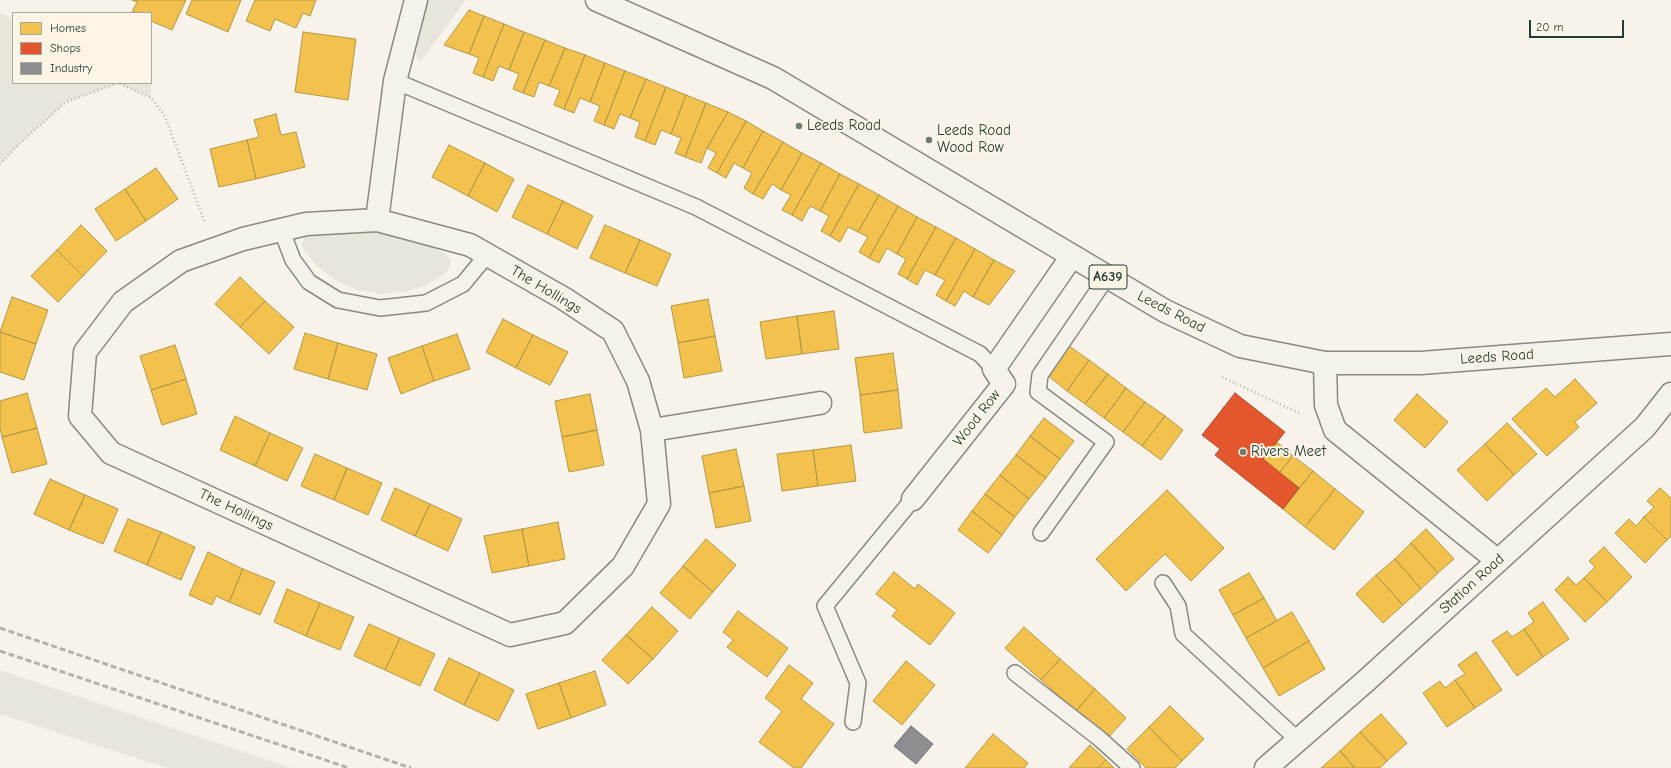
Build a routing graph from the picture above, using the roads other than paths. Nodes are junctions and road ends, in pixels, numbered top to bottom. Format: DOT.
graph roads {
  1 [pos="416,0"];
  2 [pos="597,0"];
  3 [pos="395,81"];
  4 [pos="377,220"];
  5 [pos="281,229"];
  6 [pos="487,255"];
  7 [pos="1072,256"];
  8 [pos="1107,277"];
  9 [pos="1671,344"];
  10 [pos="1325,363"];
  11 [pos="994,368"];
  12 [pos="1671,394"];
  13 [pos="820,404"];
  14 [pos="652,430"];
  15 [pos="913,499"];
  16 [pos="1041,533"];
  17 [pos="1498,561"];
  18 [pos="1163,582"];
  19 [pos="1015,673"];
  20 [pos="853,722"];
  21 [pos="1298,740"];
  22 [pos="1132,768"];
  23 [pos="1266,768"];
  1 -- 3 [label="street"];
  2 -- 7 [label="street, Leeds Road / A639"];
  3 -- 4 [label="street"];
  3 -- 11 [label="lane"];
  4 -- 5 [label="street, The Hollings"];
  4 -- 6 [label="street, The Hollings"];
  5 -- 6 [label="lane"];
  5 -- 14 [label="street, The Hollings"];
  6 -- 14 [label="street, The Hollings"];
  7 -- 8 [label="street, Leeds Road / A639"];
  7 -- 11 [label="street, Wood Row"];
  8 -- 10 [label="street, Leeds Road / A639"];
  8 -- 16 [label="lane"];
  9 -- 10 [label="street, Leeds Road / A639"];
  10 -- 17 [label="street"];
  11 -- 15 [label="street, Wood Row"];
  12 -- 17 [label="street, Station Road"];
  13 -- 14 [label="street"];
  15 -- 20 [label="lane"];
  17 -- 21 [label="street, Station Road"];
  18 -- 21 [label="lane"];
  19 -- 22 [label="lane"];
  21 -- 23 [label="street, Station Road"];
}
